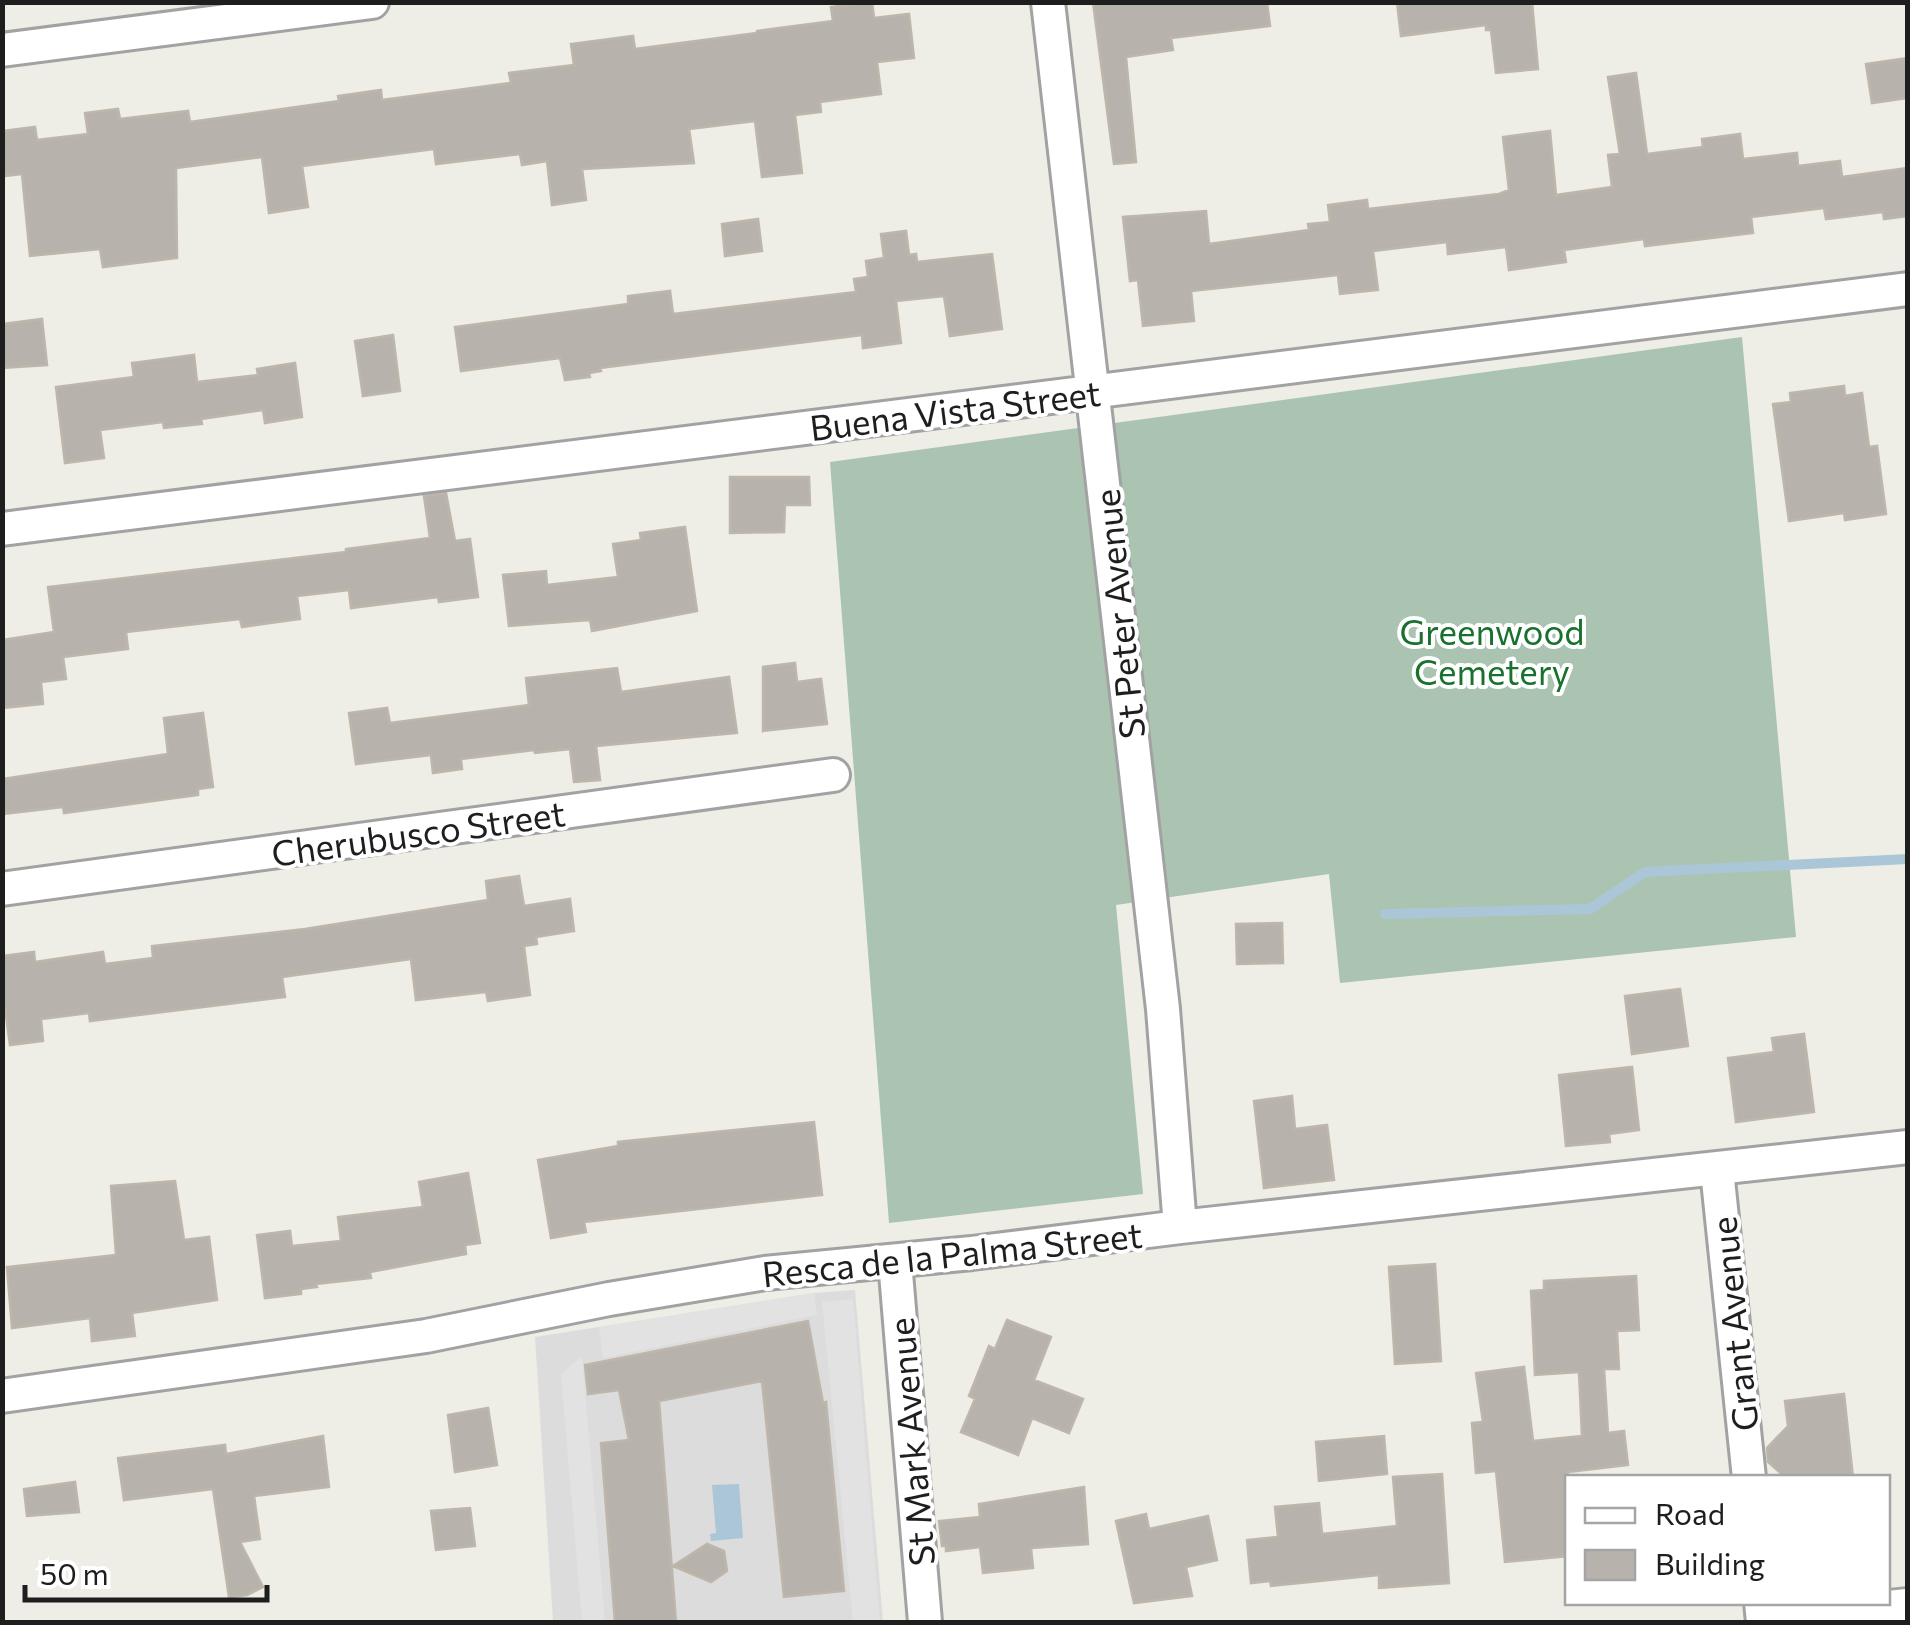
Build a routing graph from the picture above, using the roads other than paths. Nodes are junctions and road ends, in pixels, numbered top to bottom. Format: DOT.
graph roads {
  1 [pos="372,2"];
  2 [pos="1048,2"];
  3 [pos="2,50"];
  4 [pos="1908,289"];
  5 [pos="1094,391"];
  6 [pos="2,529"];
  7 [pos="832,775"];
  8 [pos="2,889"];
  9 [pos="1908,1147"];
  10 [pos="1717,1170"];
  11 [pos="1180,1227"];
  12 [pos="895,1261"];
  13 [pos="2,1396"];
  14 [pos="1748,1475"];
  15 [pos="1908,1610"];
  16 [pos="925,1622"];
  17 [pos="1791,1622"];
  1 -- 3 [label="street"];
  2 -- 5 [label="street, St Peter Avenue"];
  4 -- 5 [label="street, Buena Vista Street"];
  5 -- 6 [label="street, Buena Vista Street"];
  5 -- 11 [label="street, St Peter Avenue"];
  7 -- 8 [label="street, Cherubusco Street"];
  9 -- 10 [label="street, Resca de la Palma Street"];
  10 -- 11 [label="street, Resca de la Palma Street"];
  10 -- 14 [label="street, Grant Avenue"];
  11 -- 12 [label="street, Resca de la Palma Street"];
  12 -- 13 [label="street, Resca de la Palma Street"];
  12 -- 16 [label="street, St Mark Avenue"];
  15 -- 17 [label="street"];
}
